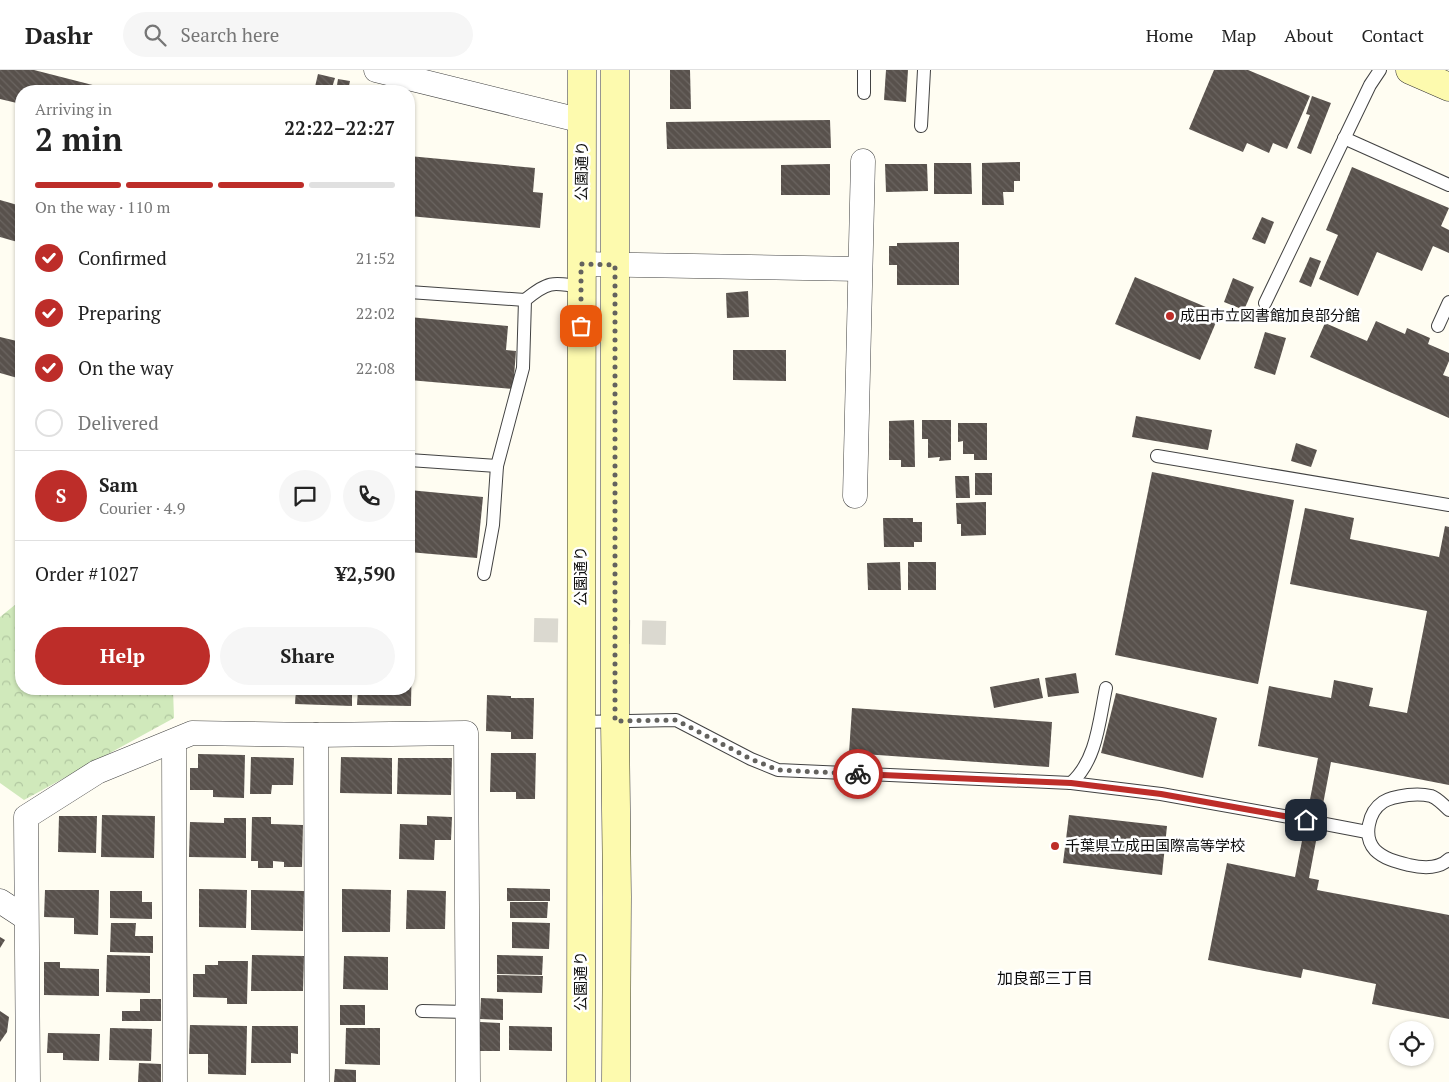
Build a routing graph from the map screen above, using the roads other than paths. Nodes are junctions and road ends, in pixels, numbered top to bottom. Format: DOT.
graph roads {
  1 [pos="376,70"];
  2 [pos="582,70"];
  3 [pos="615,70"];
  4 [pos="864,70"];
  5 [pos="924,70"];
  6 [pos="1380,70"];
  7 [pos="1410,70"];
  8 [pos="1449,87"];
  9 [pos="864,94"];
  10 [pos="583,121"];
  11 [pos="921,126"];
  12 [pos="1344,138"];
  13 [pos="863,161"];
  14 [pos="1449,185"];
  15 [pos="615,265"];
  16 [pos="860,270"];
  17 [pos="581,276"];
  18 [pos="415,292"];
  19 [pos="525,300"];
  20 [pos="1449,302"];
  21 [pos="1265,303"];
  22 [pos="1438,326"];
  23 [pos="1157,456"];
  24 [pos="415,460"];
  25 [pos="497,466"];
  26 [pos="855,496"];
  27 [pos="1449,505"];
  28 [pos="484,574"];
  29 [pos="1106,688"];
  30 [pos="615,721"];
  31 [pos="581,722"];
  32 [pos="316,735"];
  33 [pos="174,742"];
  34 [pos="1071,783"];
  35 [pos="1449,810"];
  36 [pos="1306,820"];
  37 [pos="1320,823"];
  38 [pos="1368,832"];
  39 [pos="1449,859"];
  40 [pos="0,900"];
  41 [pos="26,918"];
  42 [pos="422,1011"];
  43 [pos="468,1012"];
  44 [pos="28,1082"];
  45 [pos="175,1082"];
  46 [pos="317,1082"];
  47 [pos="468,1082"];
  48 [pos="581,1082"];
  49 [pos="616,1082"];
  1 -- 10 [label="street"];
  2 -- 10 [label="street, 公園通り"];
  3 -- 15 [label="street"];
  4 -- 9 [label="lane"];
  5 -- 11 [label="lane"];
  6 -- 12 [label="lane"];
  7 -- 8 [label="street"];
  10 -- 17 [label="street, 公園通り"];
  12 -- 14 [label="lane"];
  12 -- 21 [label="lane"];
  13 -- 16 [label="street"];
  15 -- 16 [label="street"];
  15 -- 17 [label="street"];
  15 -- 30 [label="street"];
  16 -- 26 [label="street"];
  17 -- 19 [label="lane"];
  17 -- 31 [label="street, 公園通り"];
  18 -- 19 [label="lane"];
  19 -- 25 [label="lane"];
  20 -- 22 [label="lane"];
  23 -- 27 [label="lane"];
  24 -- 25 [label="lane"];
  25 -- 28 [label="lane"];
  29 -- 34 [label="lane"];
  30 -- 31 [label="lane"];
  30 -- 34 [label="lane"];
  30 -- 49 [label="street"];
  31 -- 48 [label="street, 公園通り"];
  32 -- 33 [label="street"];
  32 -- 43 [label="street"];
  32 -- 46 [label="street"];
  33 -- 41 [label="street"];
  33 -- 45 [label="street"];
  34 -- 36 [label="lane"];
  35 -- 38 [label="lane"];
  37 -- 38 [label="lane"];
  38 -- 39 [label="lane"];
  40 -- 41 [label="street"];
  41 -- 44 [label="street"];
  42 -- 43 [label="lane"];
  43 -- 47 [label="street"];
}
